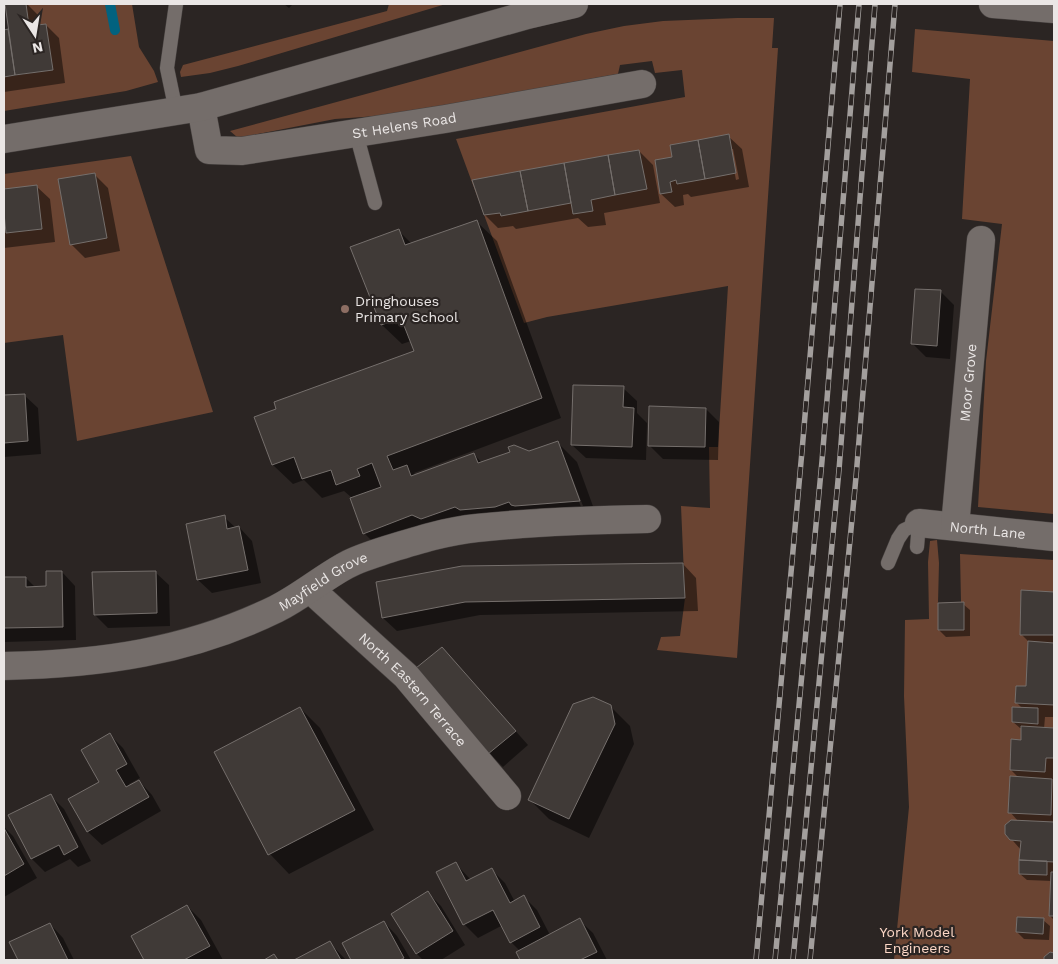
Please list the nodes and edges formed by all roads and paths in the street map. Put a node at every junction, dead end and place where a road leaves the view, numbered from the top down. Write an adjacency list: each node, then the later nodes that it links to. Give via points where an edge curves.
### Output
1 (176, 4): 6 (lane, via 167,68)
2 (574, 4): 6 (street)
3 (993, 4): 4 (street)
4 (1054, 9)
5 (642, 84): 7 (street, St Helens Road)
6 (189, 109): 7 (street, St Helens Road, via 209,150 242,151); 8 (street)
7 (356, 133): 9 (lane)
8 (4, 139)
9 (375, 202)
10 (981, 240): 12 (street, Moor Grove)
11 (647, 519): 16 (street, Mayfield Grove, via 476,528 437,535 344,566)
12 (955, 526): 13 (street, North Lane); 14 (street, North Lane)
13 (918, 535): 15 (lane, via 904,530)
14 (1054, 537)
15 (888, 563)
16 (310, 590): 17 (street, Mayfield Grove, via 246,623 179,646 127,657); 18 (street, North Eastern Terrace, via 406,676)
17 (4, 666)
18 (508, 796)

